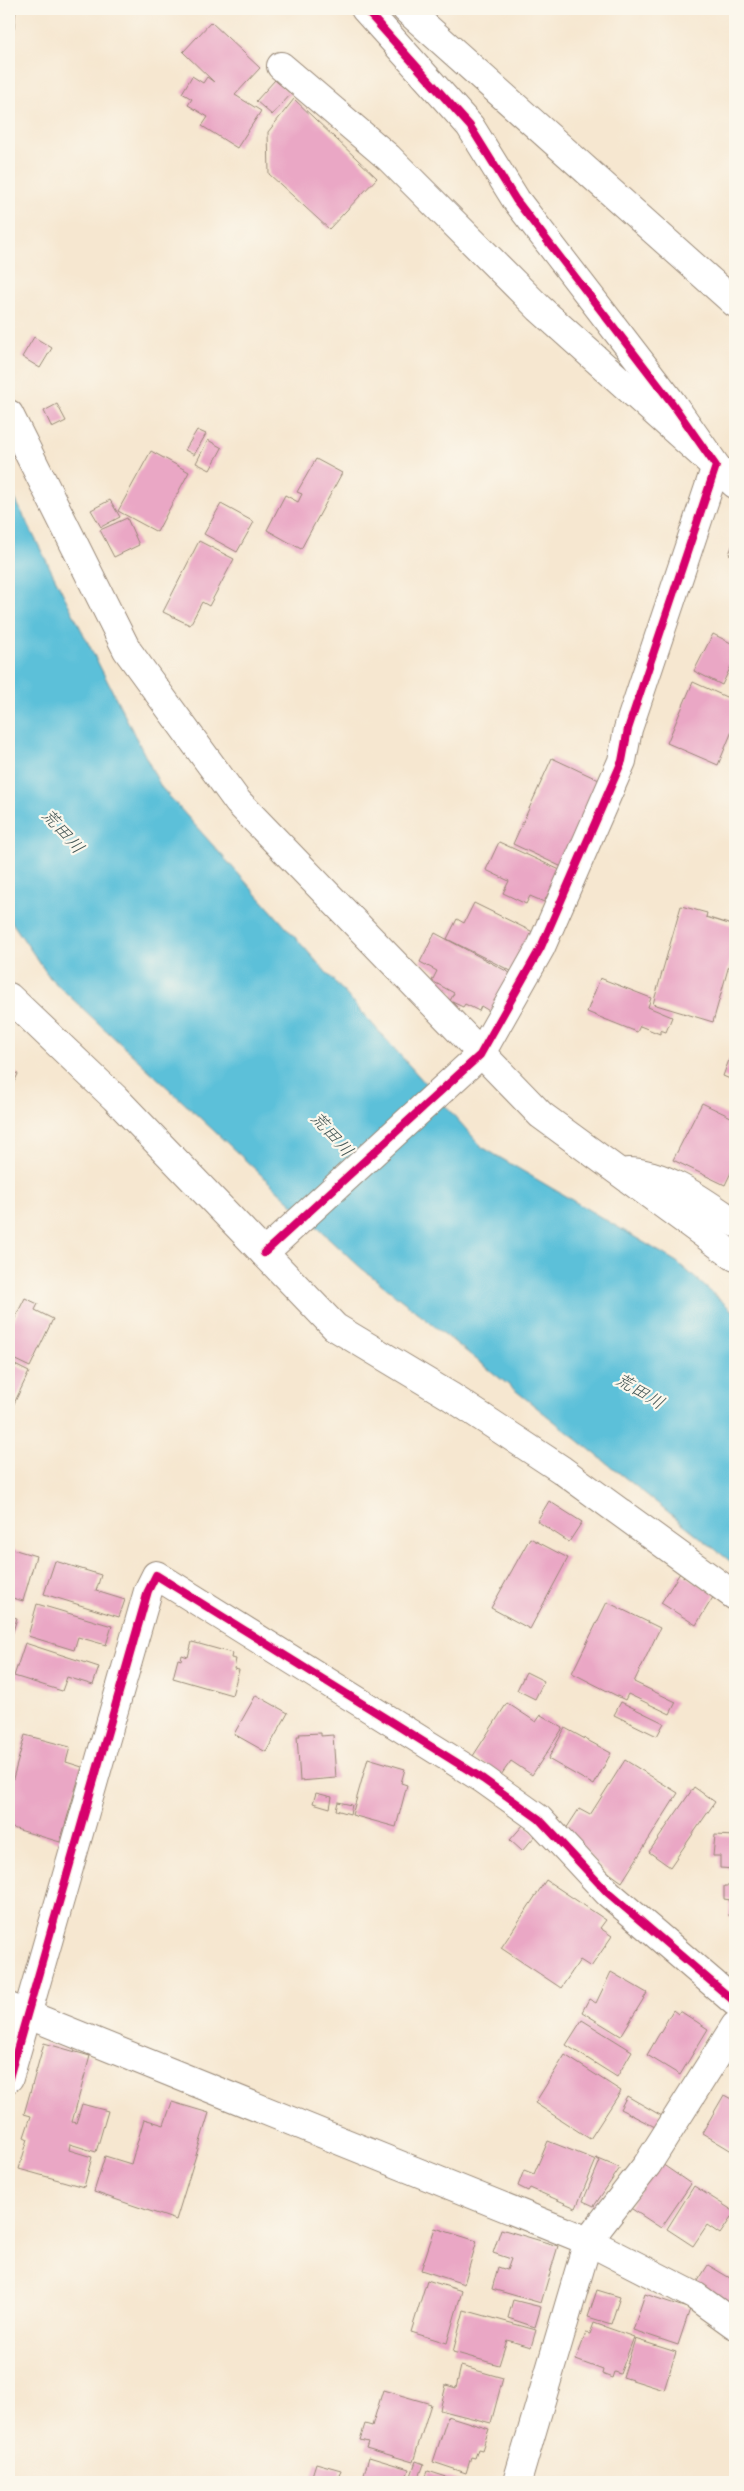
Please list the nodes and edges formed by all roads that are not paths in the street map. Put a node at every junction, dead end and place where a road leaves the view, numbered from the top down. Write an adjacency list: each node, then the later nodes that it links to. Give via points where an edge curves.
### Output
1 (365, 9): 6 (street, via 470,126 516,200 672,403)
2 (406, 9): 4 (street)
3 (281, 66): 6 (street, via 389,158 539,308)
4 (735, 303)
5 (9, 414): 9 (street, via 127,650 238,802)
6 (716, 466): 7 (street); 9 (street, via 628,729 622,761 541,947)
7 (735, 484)
8 (9, 997): 12 (street)
9 (472, 1062): 10 (street); 12 (street)
10 (617, 1172): 11 (street, via 641,1172 685,1191); 13 (street)
11 (735, 1223)
12 (271, 1245): 14 (street, via 335,1327 450,1396 562,1470)
13 (735, 1257)
14 (735, 1596)
15 (735, 2002): 16 (street, via 608,1893 539,1820 483,1779 156,1575 148,1591)
16 (19, 2011): 18 (street); 19 (street)
17 (735, 2026): 19 (street, via 647,2165)
18 (9, 2078)
19 (588, 2241): 20 (street, via 695,2296); 21 (street)
20 (735, 2325)
21 (517, 2482)

